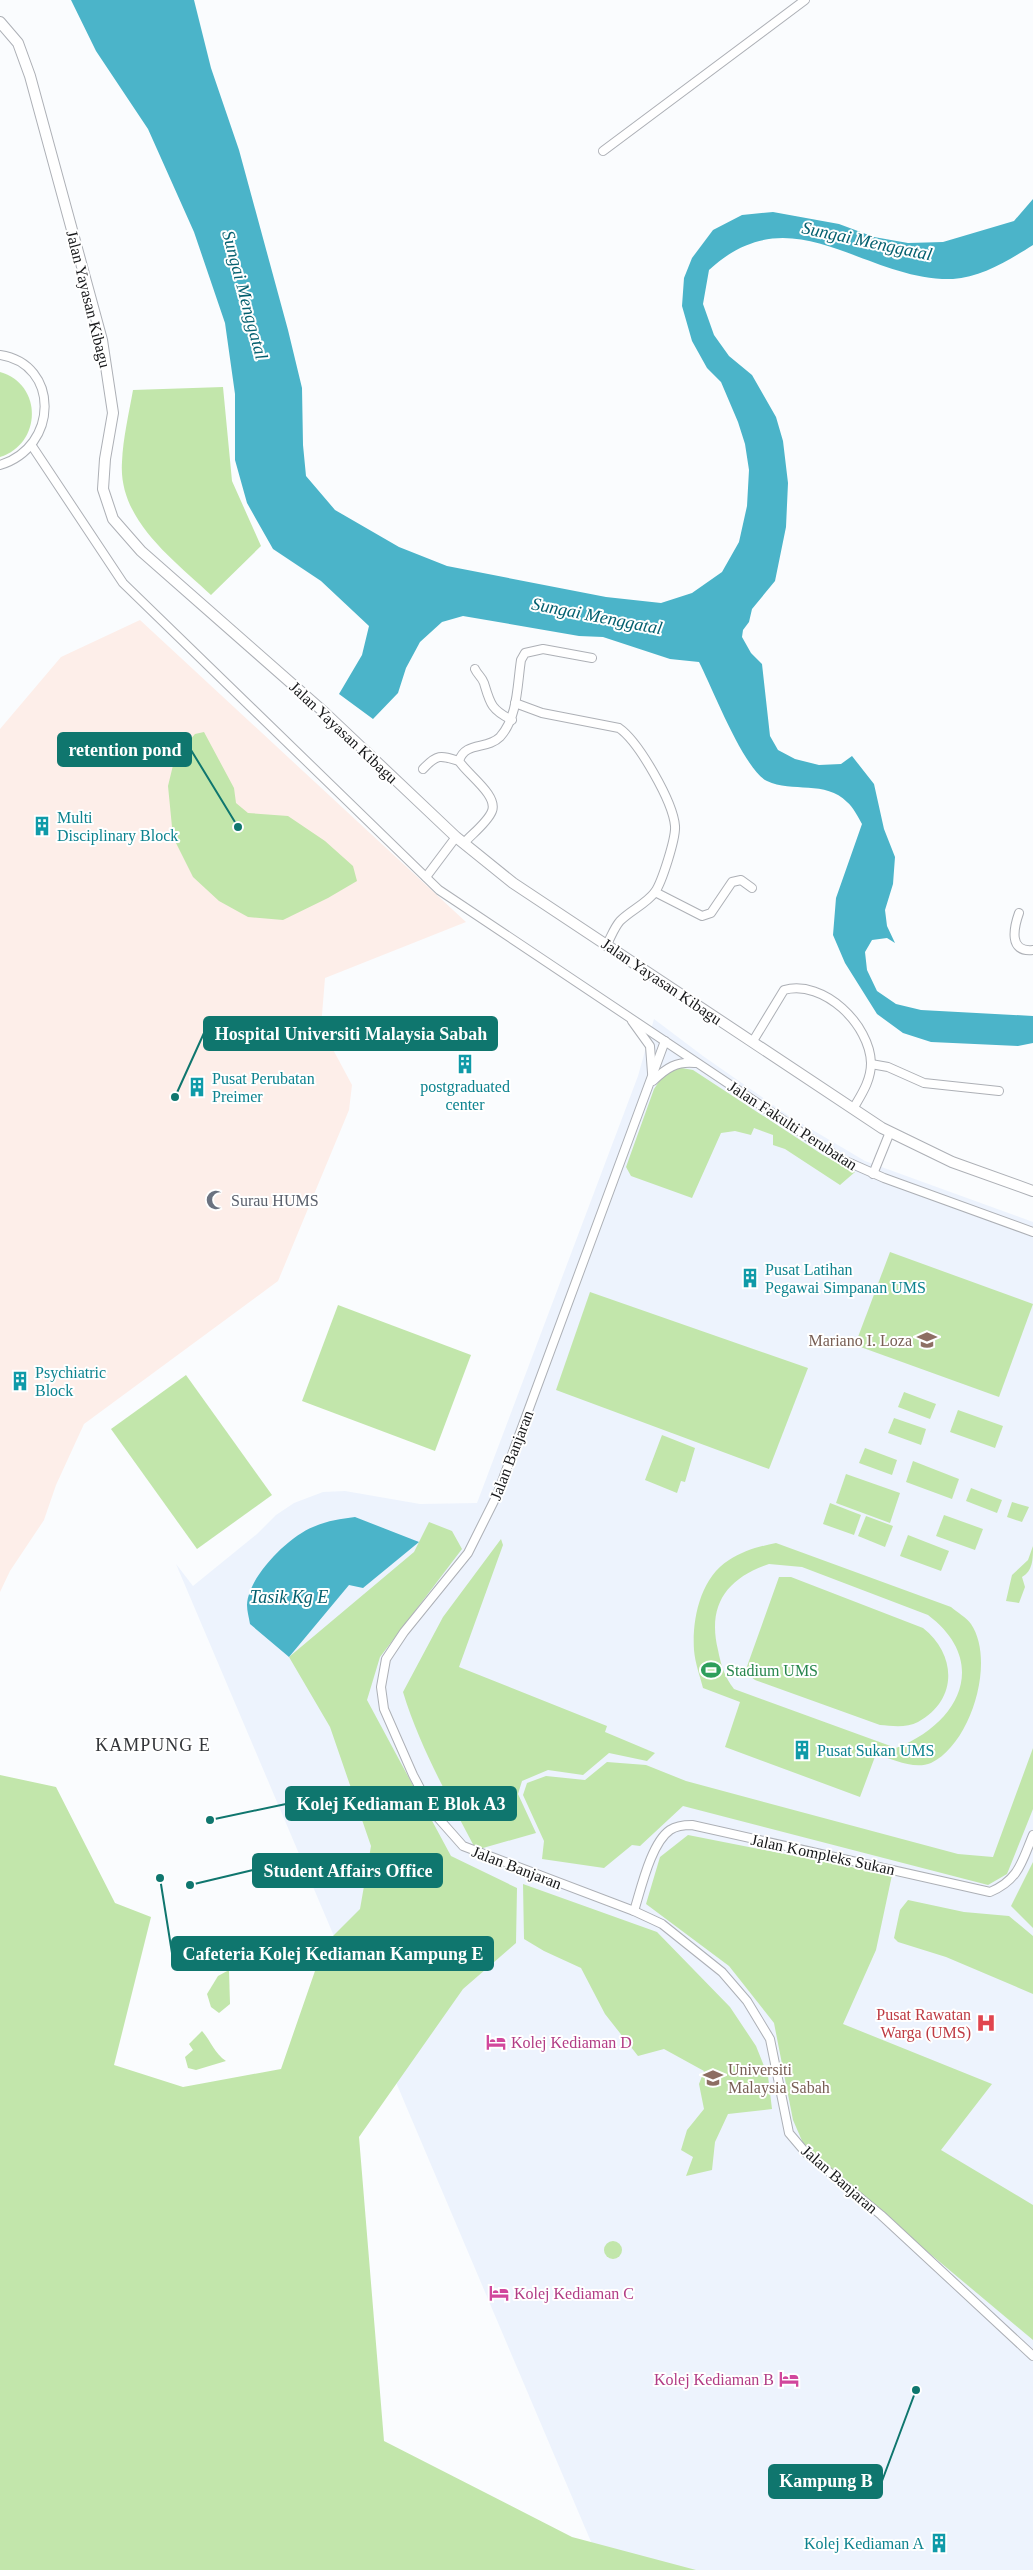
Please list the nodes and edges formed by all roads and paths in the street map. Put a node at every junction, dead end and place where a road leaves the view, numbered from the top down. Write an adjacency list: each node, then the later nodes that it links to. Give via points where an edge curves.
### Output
1 (805, 0): 3 (street)
2 (0, 22): 13 (street, Jalan Yayasan Kibagu, via 18,43 30,76 102,340 112,413 104,489 113,519 141,551 324,712)
3 (603, 151)
4 (0, 355): 5 (street, via 18,361 28,370 42,393 44,420)
5 (32, 446): 6 (street, via 13,461); 14 (street, Jalan Fakulti Perubatan, via 123,583)
6 (0, 465)
7 (592, 658): 9 (street, via 544,649 525,653 521,660)
8 (475, 669): 10 (street, via 498,714)
9 (515, 703): 10 (street); 16 (street, via 542,713 606,724 627,734 664,791 673,816 675,829)
10 (512, 720): 11 (street, via 498,739 468,748)
11 (459, 761): 12 (street, via 439,756); 13 (street, via 490,794 493,802 492,812)
12 (423, 769)
13 (460, 840): 14 (street); 18 (street, Jalan Yayasan Kibagu, via 513,883)
14 (426, 877): 20 (street, Jalan Fakulti Perubatan, via 477,917)
15 (752, 888): 16 (street, via 741,880 732,882 711,913 702,916)
16 (655, 892): 18 (street, via 621,921)
17 (1019, 913): 19 (street, via 1013,931 1014,940 1023,949)
18 (607, 944): 22 (street, Jalan Yayasan Kibagu)
19 (1033, 950)
20 (630, 1017): 21 (street, Jalan Fakulti Perubatan); 25 (street, via 650,1046 652,1066)
21 (666, 1041): 23 (street, Jalan Fakulti Perubatan); 25 (street, Jalan Banjaran)
22 (752, 1041): 24 (street, via 784,990 792,988 821,994 853,1019 868,1046); 27 (street, Jalan Yayasan Kibagu)
23 (697, 1063): 25 (street, via 682,1062 670,1067); 29 (street, Jalan Fakulti Perubatan, via 841,1159)
24 (871, 1064): 26 (street, via 888,1067 924,1083); 27 (street, via 870,1079)
25 (649, 1085): 33 (street, Jalan Banjaran, via 497,1495 468,1553 404,1632 386,1660 381,1687 384,1709 413,1775 432,1810 463,1846)
26 (998, 1091)
27 (853, 1110): 28 (street, Jalan Yayasan Kibagu)
28 (890, 1132): 29 (street); 30 (street, Jalan Yayasan Kibagu, via 952,1162)
29 (873, 1174): 31 (street, Jalan Fakulti Perubatan)
30 (1033, 1191)
31 (1033, 1232)
32 (1033, 1835): 33 (street, Jalan Kompleks Sukan, via 1017,1873 1002,1887 990,1892 692,1825 680,1826 669,1830 657,1844)
33 (634, 1911): 34 (street, Jalan Banjaran, via 662,1924 695,1949 722,1972 747,2001 770,2039 789,2133 806,2153 881,2215)
34 (1033, 2356)

